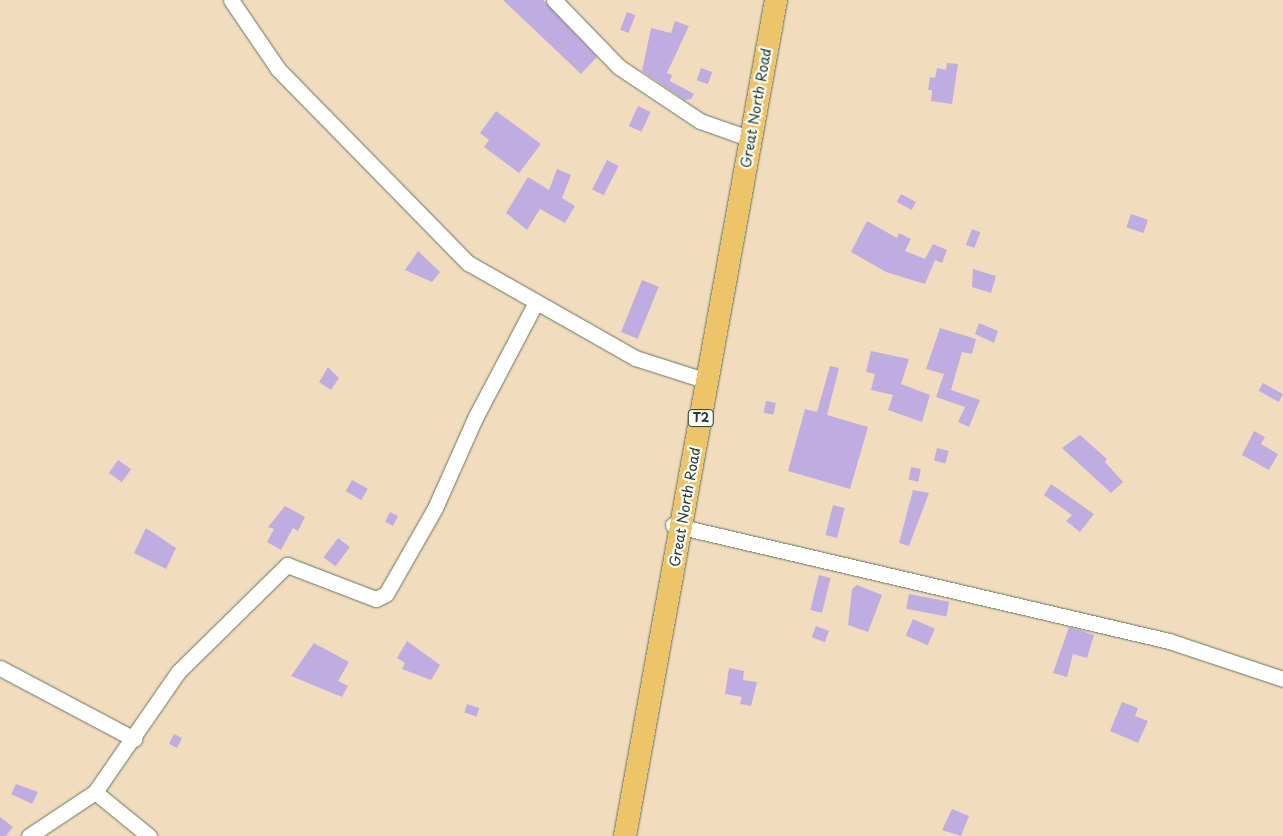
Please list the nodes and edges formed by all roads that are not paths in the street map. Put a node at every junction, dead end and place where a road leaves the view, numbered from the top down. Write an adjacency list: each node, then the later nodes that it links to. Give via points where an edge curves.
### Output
1 (231, 0): 6 (street, via 278,69 453,250)
2 (554, 0): 5 (street, via 619,67 700,121)
3 (763, 0): 5 (highway, Great North Road / T2)
4 (776, 0): 7 (highway, Great North Road / T2)
5 (740, 135): 7 (highway, Great North Road / T2)
6 (535, 304): 7 (street, via 642,361); 11 (street, via 476,416 435,508 386,594 376,600 287,565 178,672)
7 (703, 380): 8 (highway, Great North Road / T2)
8 (677, 526): 10 (street, via 1169,641); 15 (highway, Great North Road / T2); 16 (highway, Great North Road / T2)
9 (0, 668): 11 (street)
10 (1283, 679)
11 (134, 739): 12 (street)
12 (95, 792): 13 (street); 14 (street)
13 (29, 836)
14 (148, 836)
15 (614, 836)
16 (625, 836)

